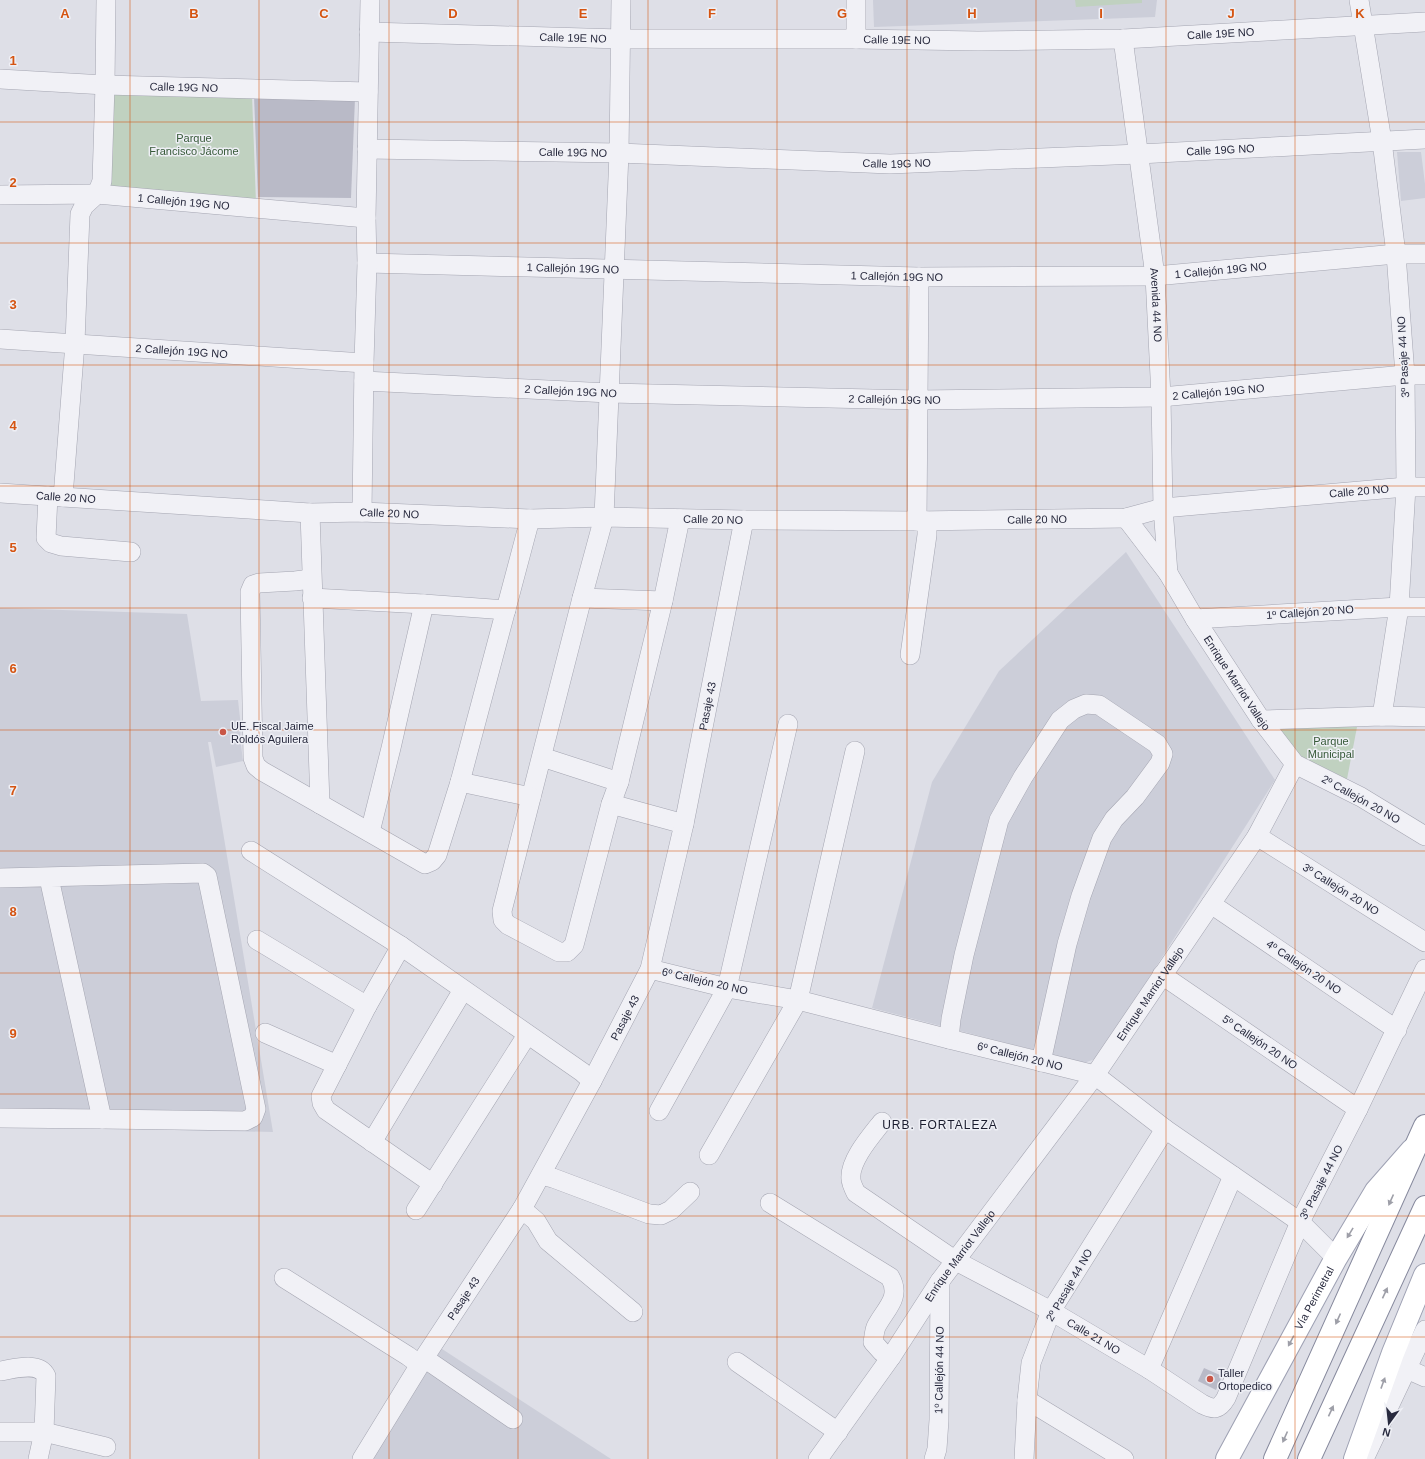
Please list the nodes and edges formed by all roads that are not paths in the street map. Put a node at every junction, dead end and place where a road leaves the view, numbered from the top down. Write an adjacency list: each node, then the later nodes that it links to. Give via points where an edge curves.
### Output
1 (106, 0): 13 (street)
2 (370, 0): 8 (street)
3 (621, 0): 9 (street)
4 (856, 0): 10 (street)
5 (1359, 0): 7 (street, 3º Pasaje 44 NO)
6 (1425, 22): 7 (street, Calle 19E NO)
7 (1364, 26): 11 (street, Calle 19E NO); 16 (street, 3º Pasaje 44 NO)
8 (369, 32): 9 (street, Calle 19E NO); 14 (street)
9 (621, 39): 10 (street, Calle 19E NO); 18 (street)
10 (856, 39): 11 (street, Calle 19E NO)
11 (1122, 39): 19 (street, Avenida 44 NO)
12 (0, 79): 13 (street, Calle 19G NO)
13 (105, 85): 14 (street, Calle 19G NO); 20 (street, via 102,182)
14 (368, 92): 17 (street)
15 (1425, 138): 16 (street, Calle 19G NO)
16 (1382, 141): 19 (street, Calle 19G NO); 23 (street, 3º Pasaje 44 NO)
17 (367, 149): 18 (street, Calle 19G NO); 22 (street)
18 (619, 153): 19 (street, Calle 19G NO, via 890,164); 26 (street)
19 (1139, 154): 27 (street, Avenida 44 NO)
20 (97, 194): 21 (street, 1 Callejón 19G NO); 22 (street, 1 Callejón 19G NO); 30 (street, via 84,206 80,214)
21 (0, 195)
22 (366, 218): 25 (street)
23 (1396, 254): 24 (street, 1 Callejón 19G NO); 27 (street, 1 Callejón 19G NO); 32 (street, 3º Pasaje 44 NO)
24 (1425, 254)
25 (367, 263): 26 (street, 1 Callejón 19G NO); 31 (street)
26 (615, 269): 28 (street, 1 Callejón 19G NO); 35 (street)
27 (1155, 276): 28 (street, 1 Callejón 19G NO); 36 (street, Avenida 44 NO)
28 (919, 277): 37 (street)
29 (0, 339): 30 (street, 2 Callejón 19G NO)
30 (76, 343): 31 (street, 2 Callejón 19G NO); 41 (street)
31 (364, 363): 34 (street)
32 (1405, 375): 33 (street, 2 Callejón 19G NO); 36 (street, 2 Callejón 19G NO); 38 (street, 3º Pasaje 44 NO)
33 (1425, 375)
34 (364, 382): 35 (street, 2 Callejón 19G NO); 43 (street)
35 (609, 393): 37 (street, 2 Callejón 19G NO); 45 (street)
36 (1161, 397): 37 (street, 2 Callejón 19G NO); 42 (street, Avenida 44 NO)
37 (918, 400): 50 (street)
38 (1406, 487): 39 (street, Calle 20 NO); 42 (street, Calle 20 NO); 58 (street, 3º Pasaje 44 NO)
39 (1425, 487)
40 (0, 493): 41 (street, Calle 20 NO)
41 (55, 496): 44 (street, Calle 20 NO); 51 (street, via 46,538 51,543)
42 (1163, 508): 46 (street, Calle 20 NO); 52 (street, Avenida 44 NO)
43 (362, 512): 44 (street, Calle 20 NO); 47 (street, Calle 20 NO)
44 (310, 513): 53 (street)
45 (604, 517): 47 (street, Calle 20 NO); 48 (street, Calle 20 NO); 55 (street)
46 (1126, 518): 50 (street, Calle 20 NO); 52 (street, Enrique Marriot Vallejo)
47 (530, 519): 60 (street)
48 (680, 519): 49 (street, Calle 20 NO); 56 (street)
49 (744, 520): 50 (street, Calle 20 NO); 75 (street, Pasaje 43)
50 (922, 521): 62 (street, via 927,535)
51 (130, 552)
52 (1168, 573): 61 (street, Enrique Marriot Vallejo)
53 (311, 579): 54 (street); 73 (street, via 259,583 254,585 250,592 253,758 256,766 262,771)
54 (312, 598): 57 (street); 73 (street)
55 (582, 598): 56 (street); 68 (street)
56 (663, 601): 71 (street)
57 (424, 604): 60 (street); 76 (street)
58 (1399, 607): 59 (street, 1º Callejón 20 NO); 61 (street, 1º Callejón 20 NO); 63 (street, 3º Pasaje 44 NO)
59 (1425, 607)
60 (506, 610): 70 (street)
61 (1195, 619): 65 (street, Enrique Marriot Vallejo)
62 (910, 655)
63 (1382, 716): 64 (street); 65 (street)
64 (1425, 717)
65 (1261, 720): 69 (street, Enrique Marriot Vallejo)
66 (788, 724): 89 (street)
67 (855, 751): 91 (street)
68 (542, 757): 71 (street); 72 (street)
69 (1295, 764): 77 (street, Enrique Marriot Vallejo); 78 (street, 2º Callejón 20 NO, via 1361,797)
70 (460, 782): 72 (street); 76 (street, via 437,855 432,861 425,864)
71 (619, 782): 74 (street)
72 (532, 797): 74 (street, via 502,911 503,920 558,952 567,952 574,945)
73 (320, 804): 76 (street)
74 (611, 804): 75 (street)
75 (684, 824): 86 (street, Pasaje 43)
76 (370, 832)
77 (1257, 836): 82 (street, Enrique Marriot Vallejo); 84 (street, 3º Callejón 20 NO)
78 (1425, 836)
79 (251, 851): 85 (street)
80 (0, 878): 81 (street)
81 (49, 878): 104 (street); 104 (street, via 203,873 207,876 211,890 256,1109 254,1117 245,1122)
82 (1211, 904): 88 (street, Enrique Marriot Vallejo); 93 (street, 4º Callejón 20 NO)
83 (257, 940): 92 (street)
84 (1425, 942)
85 (401, 946): 90 (street); 92 (street)
86 (650, 969): 89 (street, 6º Callejón 20 NO); 100 (street, Pasaje 43)
87 (1425, 969): 93 (street, 3º Pasaje 44 NO)
88 (1162, 975): 99 (street, Enrique Marriot Vallejo); 101 (street, 5º Callejón 20 NO)
89 (727, 988): 91 (street, 6º Callejón 20 NO); 102 (street)
90 (464, 990): 95 (street); 108 (street)
91 (798, 1000): 96 (street, 6º Callejón 20 NO); 110 (street)
92 (367, 1006): 98 (street)
93 (1397, 1030): 101 (street, 3º Pasaje 44 NO)
94 (265, 1033): 98 (street)
95 (527, 1035): 100 (street); 113 (street)
96 (949, 1039): 97 (street, 6º Callejón 20 NO); 97 (street, via 964,955 999,820 1022,777 1060,720 1074,709 1086,704 1099,705 1157,744 1163,754 1160,763 1135,797 1114,819 1102,838 1080,896 1067,944)
97 (1042, 1062): 99 (street, 6º Callejón 20 NO)
98 (337, 1065): 108 (street, via 322,1096 322,1103 326,1110)
99 (1095, 1075): 107 (street, 6º Callejón 20 NO); 121 (street, Enrique Marriot Vallejo)
100 (592, 1081): 111 (street, Pasaje 43)
101 (1358, 1109): 119 (street, 3º Pasaje 44 NO)
102 (659, 1111)
103 (0, 1118): 104 (street)
104 (102, 1119)
105 (882, 1122): 121 (street, Calle 21 NO, via 851,1168 851,1180 856,1193)
106 (1425, 1126): 109 (main road, Vía Perimetral)
107 (1165, 1129): 112 (street, 6º Callejón 20 NO); 125 (street, 2º Pasaje 44 NO)
108 (372, 1142): 113 (street)
109 (1416, 1146): 120 (main road, Vía Perimetral, one-way to 120, via 1376,1191); 149 (main road, Vía Perimetral, one-way to 149)
110 (710, 1155)
111 (541, 1176): 114 (street, via 553,1178 649,1214 661,1215 671,1210); 117 (street, Pasaje 43)
112 (1233, 1176): 119 (street, 6º Callejón 20 NO); 132 (street)
113 (433, 1184): 118 (street)
114 (690, 1192)
115 (770, 1203): 128 (street, via 890,1277 894,1284 894,1296 875,1328 873,1342)
116 (1425, 1207): 150 (main road, one-way to 116)
117 (522, 1209): 126 (street, via 536,1221 548,1241); 129 (street, Pasaje 43)
118 (416, 1210)
119 (1300, 1222): 120 (street, 6º Callejón 20 NO); 135 (street, 3º Pasaje 44 NO)
120 (1336, 1258): 148 (main road, Vía Perimetral, one-way to 148)
121 (956, 1261): 124 (street, Enrique Marriot Vallejo); 125 (street, Calle 21 NO)
122 (1425, 1275): 151 (main road, one-way to 122, via 1393,1353)
123 (284, 1278): 129 (street, via 408,1356)
124 (940, 1281): 128 (street, Enrique Marriot Vallejo); 146 (street, 1º Callejón 44 NO, via 939,1420)
125 (1051, 1310): 132 (street, Calle 21 NO); 136 (street, 2º Pasaje 44 NO, via 1031,1363)
126 (633, 1312)
127 (1425, 1330): 131 (street)
128 (891, 1357): 140 (street, Enrique Marriot Vallejo)
129 (422, 1361): 137 (street); 144 (street, Pasaje 43)
130 (737, 1362): 140 (street)
131 (1414, 1365): 134 (street); 152 (street)
132 (1149, 1368): 135 (street, Calle 21 NO, via 1210,1409 1218,1408)
133 (0, 1371): 139 (street, via 35,1367 44,1371)
134 (1425, 1377)
135 (1226, 1398)
136 (1027, 1400): 142 (street); 147 (street, 2º Pasaje 44 NO)
137 (512, 1419)
138 (0, 1432): 139 (street)
139 (44, 1432): 141 (street); 143 (street)
140 (838, 1432): 145 (street, Enrique Marriot Vallejo)
141 (106, 1447)
142 (1118, 1457)
143 (38, 1459)
144 (362, 1459)
145 (818, 1459)
146 (934, 1459)
147 (1024, 1459)
148 (1227, 1459)
149 (1275, 1459)
150 (1309, 1459)
151 (1355, 1459)
152 (1364, 1459)

